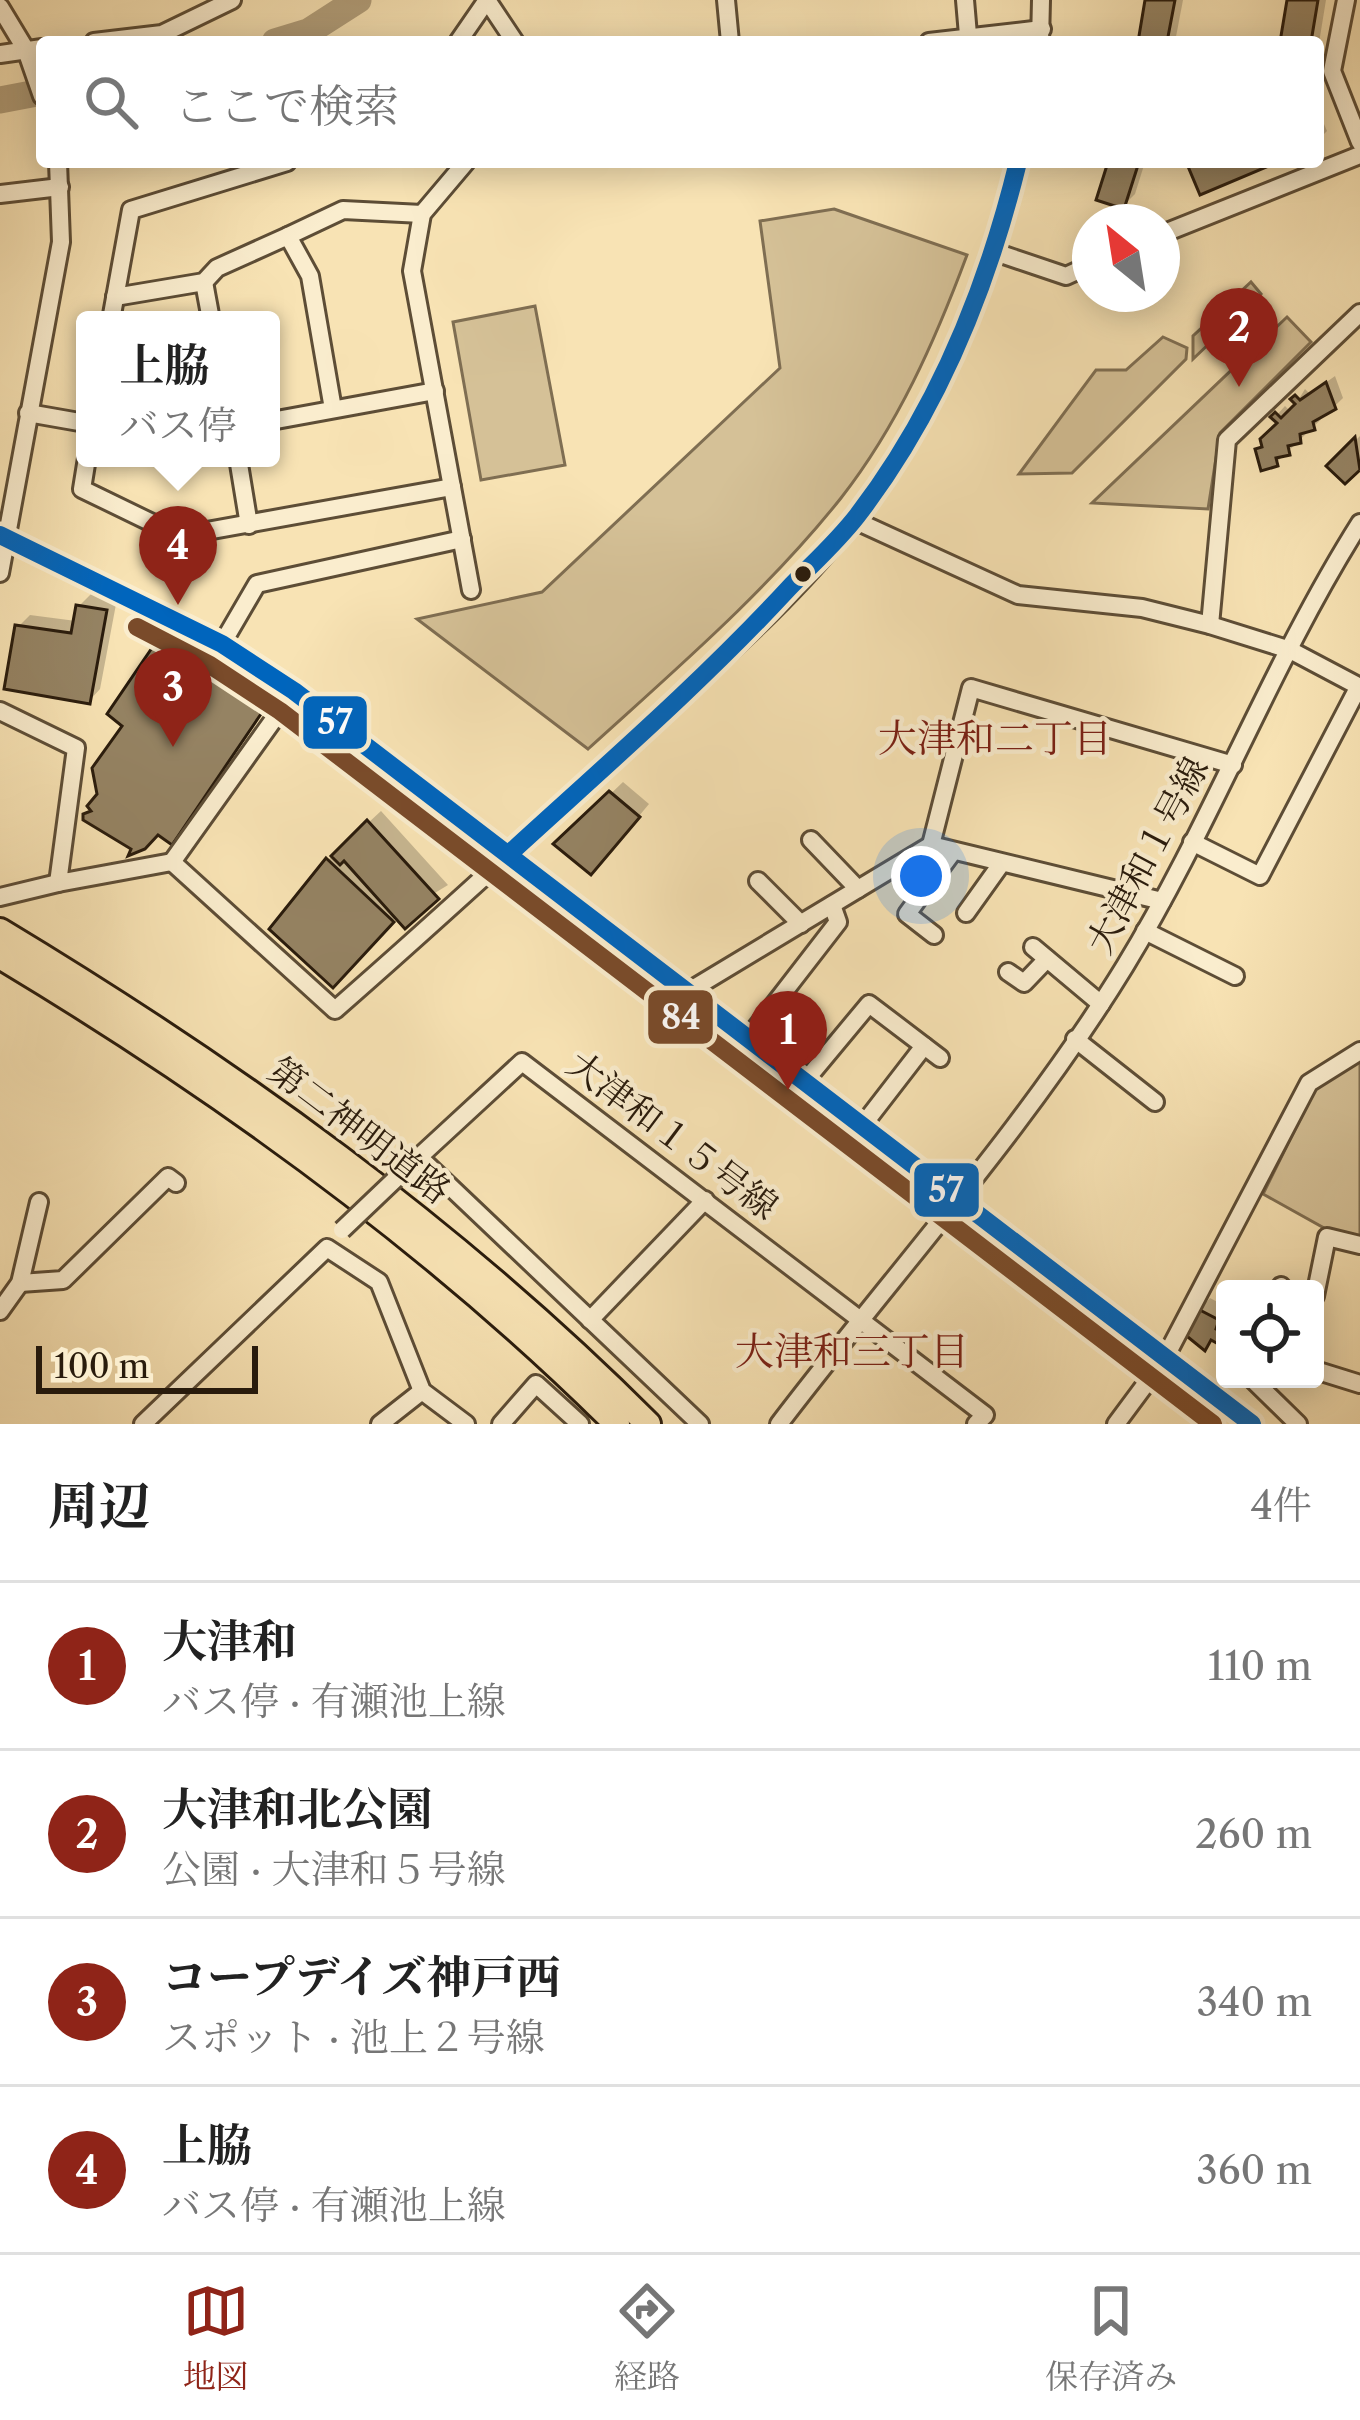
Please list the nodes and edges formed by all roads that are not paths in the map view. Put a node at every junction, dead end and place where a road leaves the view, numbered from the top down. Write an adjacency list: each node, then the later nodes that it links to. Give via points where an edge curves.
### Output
1 (232, 0): 10 (street)
2 (487, 0): 11 (street); 12 (street)
3 (726, 0): 13 (street)
4 (965, 0): 8 (street)
5 (1041, 0): 9 (street)
6 (1346, 0): 17 (street, via 1332,71)
7 (0, 7): 15 (street)
8 (968, 35): 9 (street); 14 (street)
9 (1041, 35)
10 (145, 36)
11 (462, 36)
12 (511, 36)
13 (729, 36)
14 (962, 36)
15 (33, 53): 16 (street)
16 (0, 54)
17 (1360, 142)
18 (1360, 154): 27 (street)
19 (58, 168): 23 (street)
20 (267, 168): 32 (street, via 131,210)
21 (461, 168): 25 (street)
22 (1016, 168): 29 (street)
23 (60, 187): 24 (street); 38 (street, via 61,242)
24 (2, 194): 26 (street)
25 (422, 214): 28 (street, via 343,210); 36 (street, via 412,271)
26 (0, 217)
27 (1180, 227)
28 (288, 236): 31 (street, via 217,268); 37 (street, via 310,276)
29 (995, 253): 30 (street); 44 (street, via 931,394)
30 (1072, 272)
31 (204, 282): 32 (street); 34 (street)
32 (115, 297): 33 (street)
33 (113, 311)
34 (210, 311)
35 (1360, 313): 51 (street, via 1227,440)
36 (435, 391): 37 (street); 43 (street)
37 (333, 409): 39 (street)
38 (28, 412): 40 (street); 47 (street)
39 (280, 419)
40 (76, 421)
41 (86, 467): 46 (street, via 82,489 179,536)
42 (240, 467): 46 (street)
43 (452, 487): 46 (street); 48 (street)
44 (854, 520): 51 (street, via 1018,595 1142,608); 61 (street, via 766,618)
45 (1360, 523): 53 (street, 大津和１号線)
46 (250, 525)
47 (3, 537): 49 (street); 52 (street)
48 (462, 539): 50 (street); 52 (street, via 257,584)
49 (0, 573)
50 (471, 590)
51 (1210, 625): 53 (street)
52 (222, 644): 55 (street)
53 (1290, 650): 54 (street); 57 (street, 大津和１号線)
54 (1359, 689): 59 (street, via 1259,876)
55 (294, 691): 61 (street); 63 (street)
56 (0, 711): 66 (street, via 76,748)
57 (1233, 765): 59 (street, 大津和１号線); 60 (street, via 970,688)
58 (812, 840): 67 (street)
59 (1192, 842): 69 (street, 大津和１号線)
60 (931, 845): 62 (street); 67 (street)
61 (510, 853): 63 (street, via 335,1010); 79 (street)
62 (952, 853): 64 (street); 75 (street, via 907,914)
63 (172, 862): 66 (street)
64 (1001, 864): 69 (street); 71 (street)
65 (758, 881): 72 (street)
66 (58, 883): 68 (street)
67 (858, 889): 70 (street)
68 (0, 898)
69 (1162, 901): 74 (street, 大津和１号線)
70 (832, 905): 72 (street); 81 (street, via 838,922)
71 (966, 913)
72 (801, 924): 79 (street)
73 (0, 931): 112 (highway, 第二神明道路, via 326,1143 476,1265)
74 (1145, 931): 78 (street); 80 (street, 大津和１号線)
75 (934, 935)
76 (0, 956): 111 (highway, 第二神明道路, via 115,1024 307,1157 460,1280)
77 (1008, 972): 80 (street, via 1024,983 1040,953)
78 (1235, 976)
79 (689, 992): 81 (street)
80 (1101, 1004): 82 (street, 大津和１号線)
81 (748, 1037): 84 (street)
82 (1075, 1039): 85 (street); 89 (street, 大津和１号線)
83 (1360, 1051): 99 (street, via 1309,1083)
84 (806, 1081): 86 (street); 86 (street, via 869,1004 932,1052)
85 (1155, 1102)
86 (863, 1125): 89 (street)
87 (412, 1163): 90 (street, 大津和１５号線, via 522,1062); 93 (street, bridge); 98 (street)
88 (176, 1184): 95 (street, via 168,1177 63,1280)
89 (956, 1196): 97 (street); 99 (street)
90 (705, 1200): 97 (street, 大津和１５号線); 98 (street)
91 (39, 1202): 95 (street)
92 (1360, 1245): 94 (street, via 1327,1237)
93 (327, 1248): 104 (street, via 379,1282); 106 (street)
94 (1318, 1280)
95 (20, 1283): 96 (street)
96 (0, 1311)
97 (860, 1318): 114 (street); 115 (street, 大津和１５号線, via 985,1415)
98 (590, 1320): 113 (street)
99 (1165, 1358): 116 (street); 117 (street)
100 (1324, 1373): 101 (street)
101 (1360, 1384)
102 (1262, 1388): 105 (street)
103 (1282, 1388): 105 (street)
104 (422, 1391): 107 (street); 108 (street)
105 (1277, 1401): 118 (street)
106 (142, 1424)
107 (380, 1424)
108 (466, 1424)
109 (501, 1424): 110 (street, via 536,1384)
110 (580, 1424)
111 (617, 1424)
112 (649, 1424)
113 (700, 1424)
114 (779, 1424)
115 (976, 1424)
116 (1116, 1424)
117 (1252, 1424)
118 (1298, 1424)

